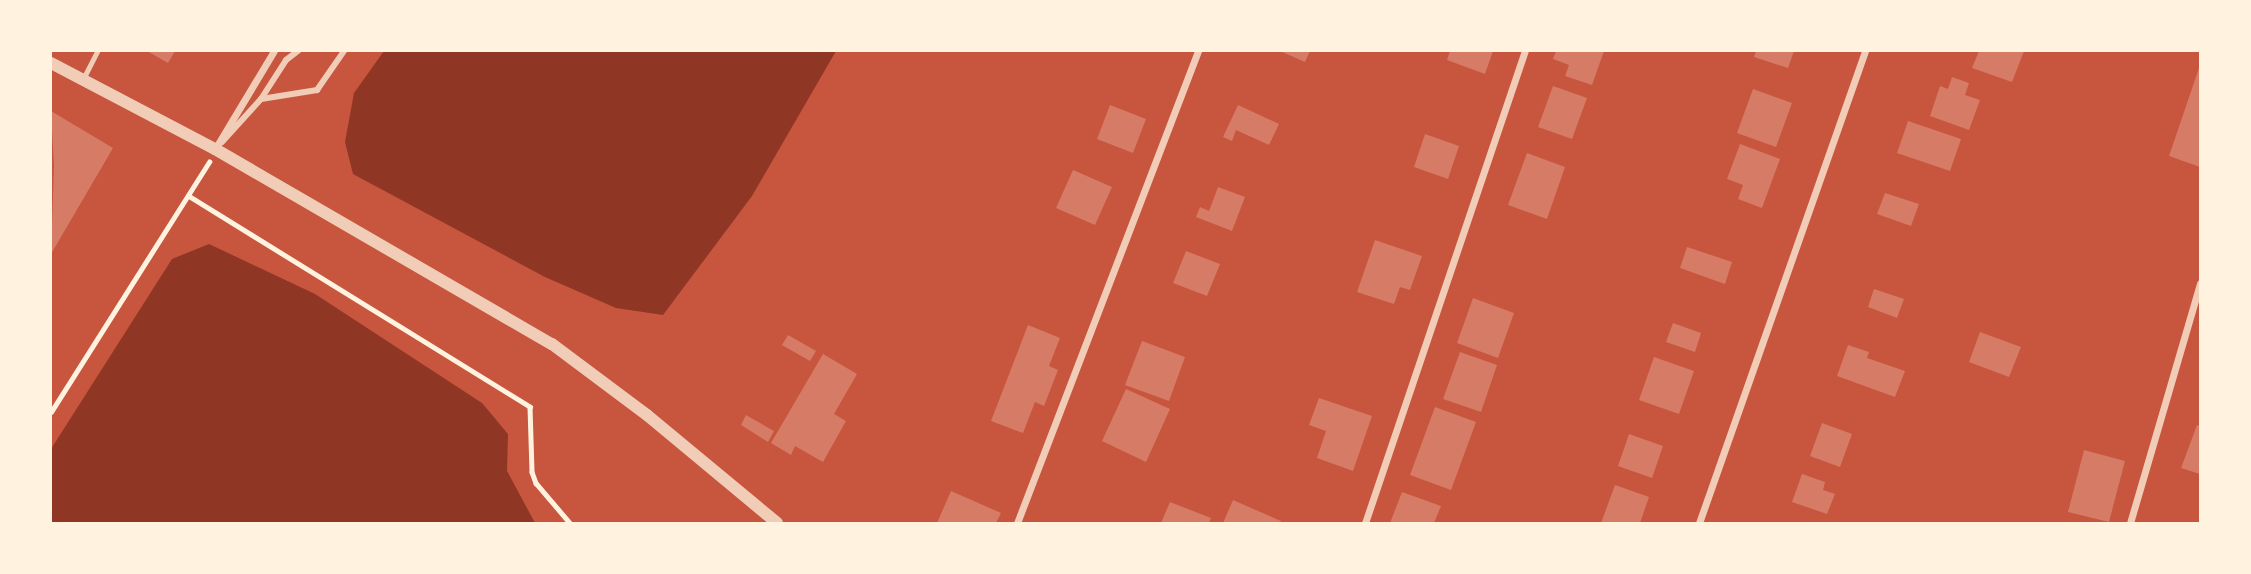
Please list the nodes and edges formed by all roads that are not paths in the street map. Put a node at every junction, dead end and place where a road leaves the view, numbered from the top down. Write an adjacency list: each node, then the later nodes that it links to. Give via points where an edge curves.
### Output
1 (97, 51): 9 (lane)
2 (274, 51): 11 (street)
3 (298, 51): 10 (street, via 286,60)
4 (344, 51): 10 (street, via 317,90)
5 (1198, 51): 14 (street)
6 (1525, 51): 15 (street)
7 (1865, 51): 16 (street)
8 (51, 63): 9 (street)
9 (82, 82): 11 (street)
10 (261, 99): 11 (street)
11 (215, 149): 13 (street, via 552,344 647,415)
12 (2200, 282): 17 (street)
13 (777, 523)
14 (1017, 523)
15 (1365, 523)
16 (1699, 523)
17 (2130, 523)

